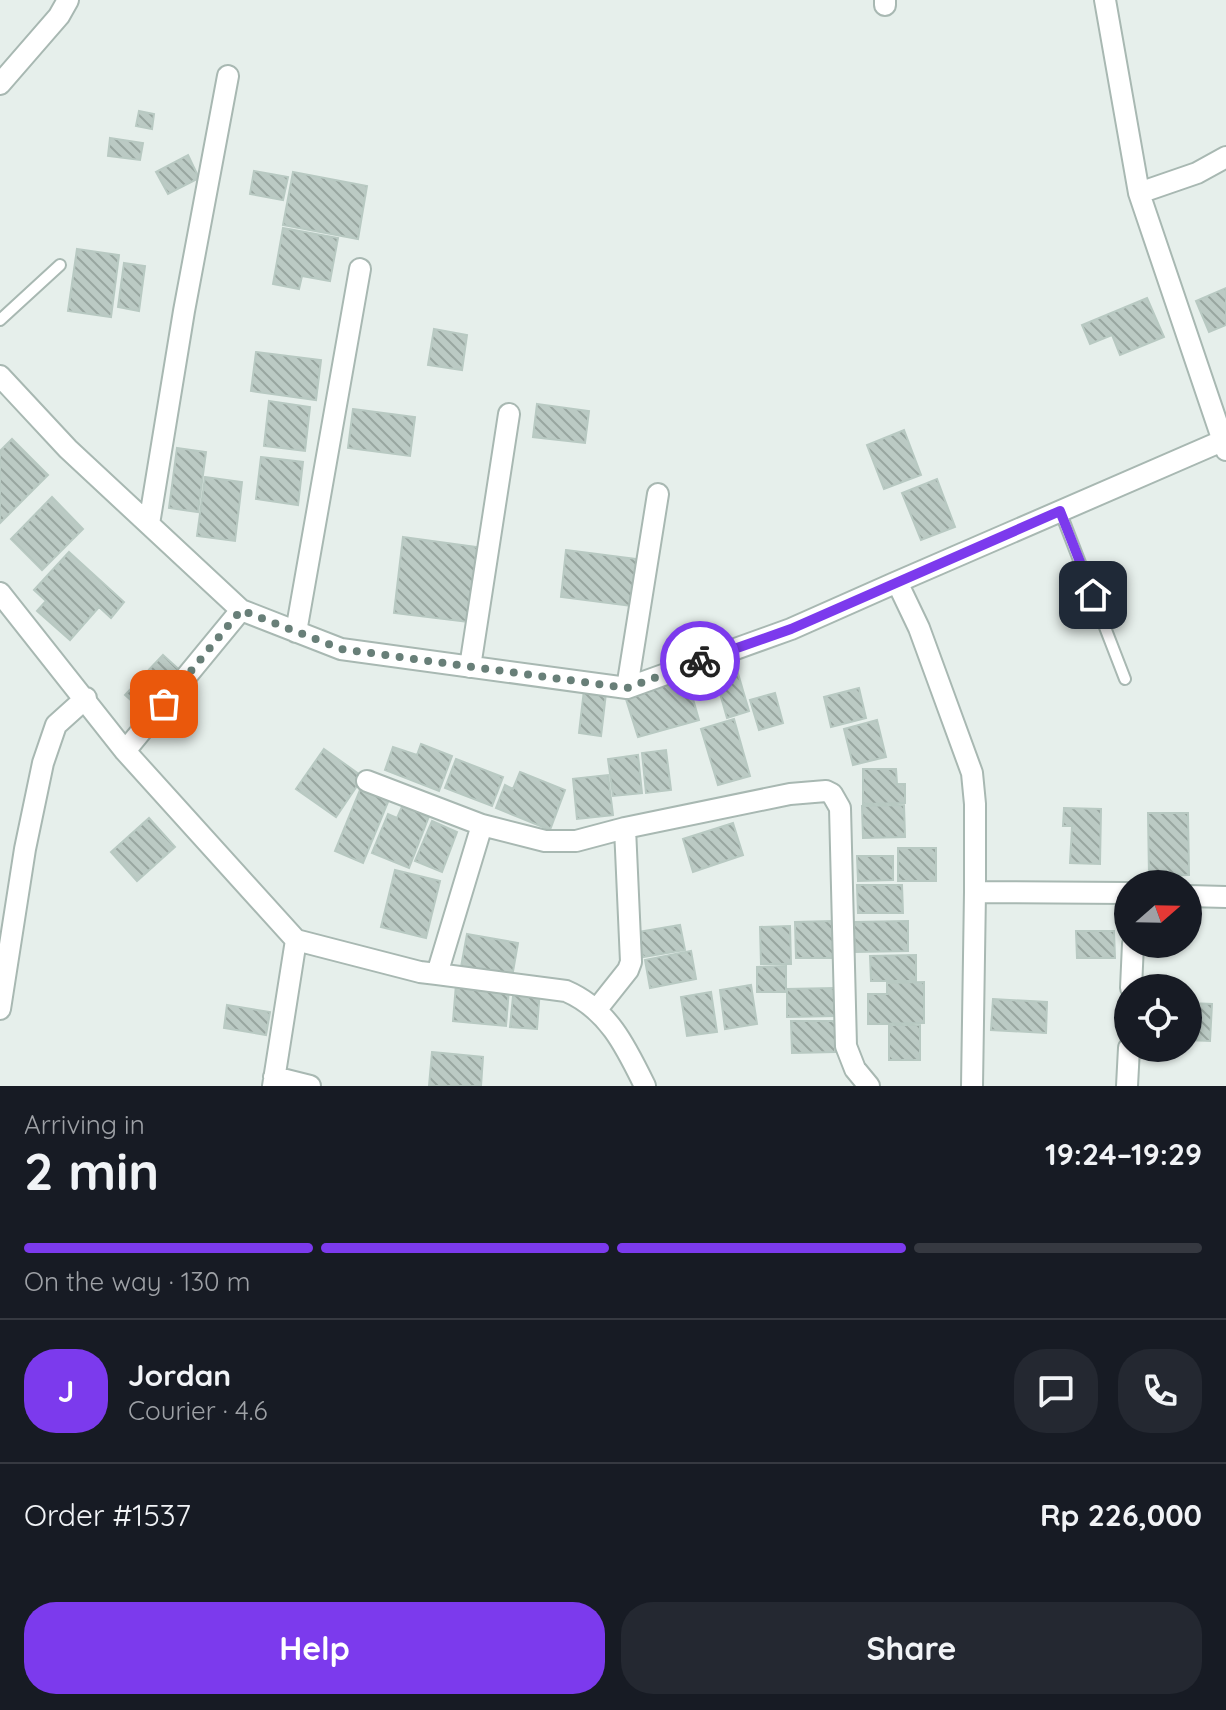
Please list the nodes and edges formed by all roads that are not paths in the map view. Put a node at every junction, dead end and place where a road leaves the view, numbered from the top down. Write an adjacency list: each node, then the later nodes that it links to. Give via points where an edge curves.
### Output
1 (68, 0): 4 (street)
2 (1105, 0): 6 (street)
3 (228, 76): 15 (street)
4 (0, 84)
5 (1226, 157): 6 (street)
6 (1139, 193): 12 (street)
7 (60, 265): 9 (lane)
8 (360, 269): 19 (street)
9 (0, 320)
10 (0, 376): 15 (street)
11 (509, 414): 20 (street)
12 (1224, 445): 14 (street)
13 (658, 494): 22 (street)
14 (1060, 511): 16 (street); 21 (lane)
15 (149, 524): 18 (street)
16 (897, 582): 22 (street, via 791,629); 28 (street, via 972,773)
17 (0, 593): 23 (street)
18 (241, 610): 19 (street); 24 (street)
19 (296, 632): 20 (street, via 341,649)
20 (470, 667): 22 (street)
21 (1125, 679)
22 (627, 688)
23 (86, 698): 24 (street); 34 (street, via 56,725 43,763)
24 (125, 751): 32 (street)
25 (367, 781): 26 (street)
26 (482, 825): 27 (street, via 545,841 576,841); 33 (street)
27 (625, 828): 35 (street, via 631,962); 40 (street, via 790,794 832,794 840,808 846,1046)
28 (975, 892): 29 (street); 41 (street)
29 (1114, 893)
30 (1202, 896): 31 (street)
31 (1226, 897)
32 (296, 940): 33 (street); 37 (street)
33 (437, 974): 35 (street, via 566,991)
34 (0, 1009)
35 (597, 1009): 39 (street, via 628,1050)
36 (1128, 1062): 42 (street)
37 (273, 1082): 38 (street)
38 (310, 1086)
39 (645, 1086)
40 (869, 1086)
41 (972, 1086)
42 (1127, 1086)

